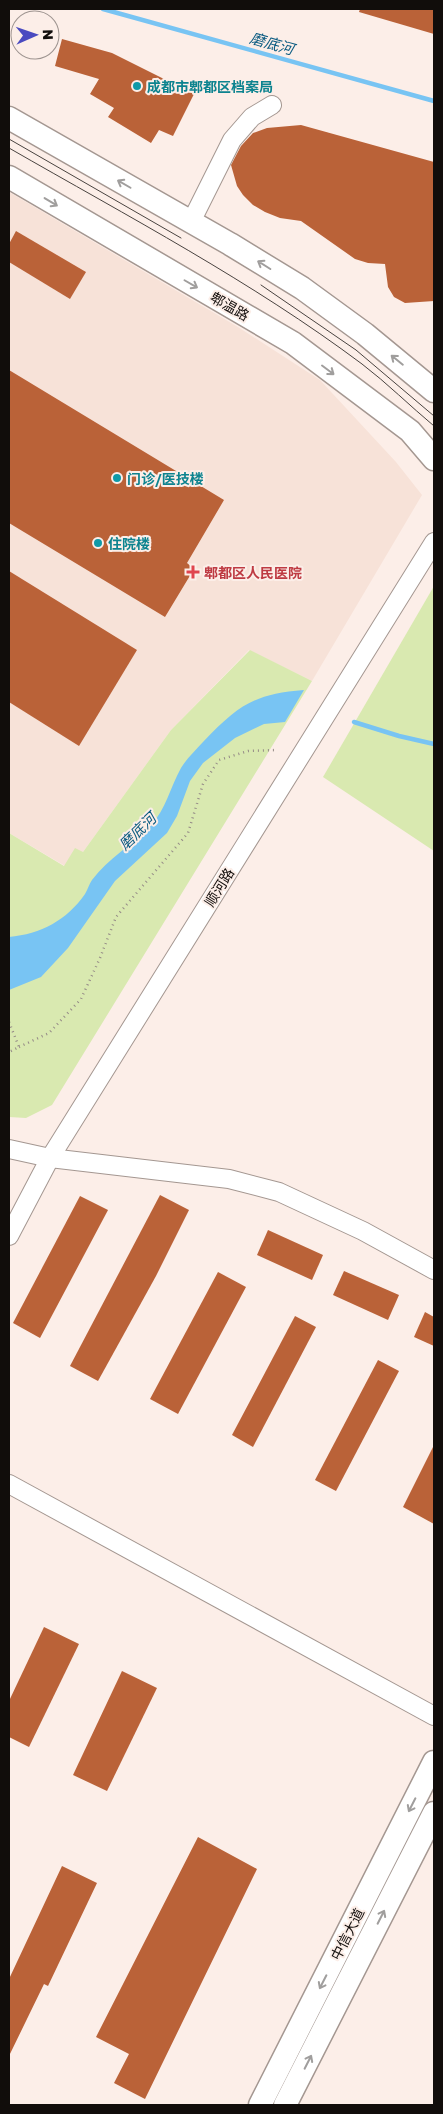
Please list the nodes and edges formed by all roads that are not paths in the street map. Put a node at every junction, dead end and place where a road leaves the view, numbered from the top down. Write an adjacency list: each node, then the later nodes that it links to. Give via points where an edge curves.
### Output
1 (272, 106): 4 (street, via 252,117 232,140)
2 (9, 118): 4 (main road, one-way to 2)
3 (9, 177): 6 (main road, 郫温路, one-way to 6, via 293,343 410,431)
4 (191, 222): 5 (main road, one-way to 4, via 302,288)
5 (434, 391)
6 (434, 459)
7 (434, 542): 9 (street, 顺河路)
8 (9, 1149): 9 (street)
9 (50, 1158): 10 (street, 顺河路); 11 (street, via 229,1179 278,1192 362,1231)
10 (9, 1236)
11 (434, 1270)
12 (9, 1484): 13 (street)
13 (434, 1716)
14 (434, 1762): 16 (main road, 中信大道, one-way to 16)
15 (434, 1813): 17 (main road, 中信大道, one-way to 15)
16 (260, 2105)
17 (286, 2105)

